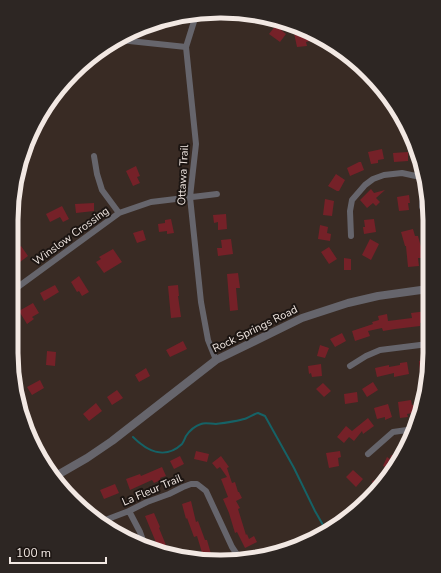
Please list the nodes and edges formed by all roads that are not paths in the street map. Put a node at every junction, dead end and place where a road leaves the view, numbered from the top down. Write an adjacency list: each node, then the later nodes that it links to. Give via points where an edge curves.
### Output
1 (194, 20): 3 (street, Ottawa Trail)
2 (127, 41): 3 (street)
3 (186, 47): 7 (street, Ottawa Trail, via 196,144)
4 (94, 156): 8 (street, via 102,190)
5 (418, 177): 9 (street, via 402,173 384,175 372,179 365,185 352,200)
6 (217, 194): 7 (street, Winslow Crossing)
7 (190, 197): 8 (street, Winslow Crossing, via 151,202); 13 (street, Ottawa Trail, via 201,302 208,340)
8 (119, 213): 10 (street, Winslow Crossing)
9 (351, 236)
10 (18, 287)
11 (423, 290): 13 (street, Rock Springs Road, via 348,303 302,318)
12 (423, 345): 14 (street, via 380,350)
13 (216, 360): 17 (street, Rock Springs Road, via 112,441)
14 (350, 366)
15 (408, 430): 16 (street, via 393,432)
16 (368, 454)
17 (59, 474)
18 (129, 511): 19 (street, La Fleur Trail); 20 (street); 21 (street, La Fleur Trail, via 183,487 197,484 206,491)
19 (106, 520)
20 (143, 540)
21 (237, 555)

